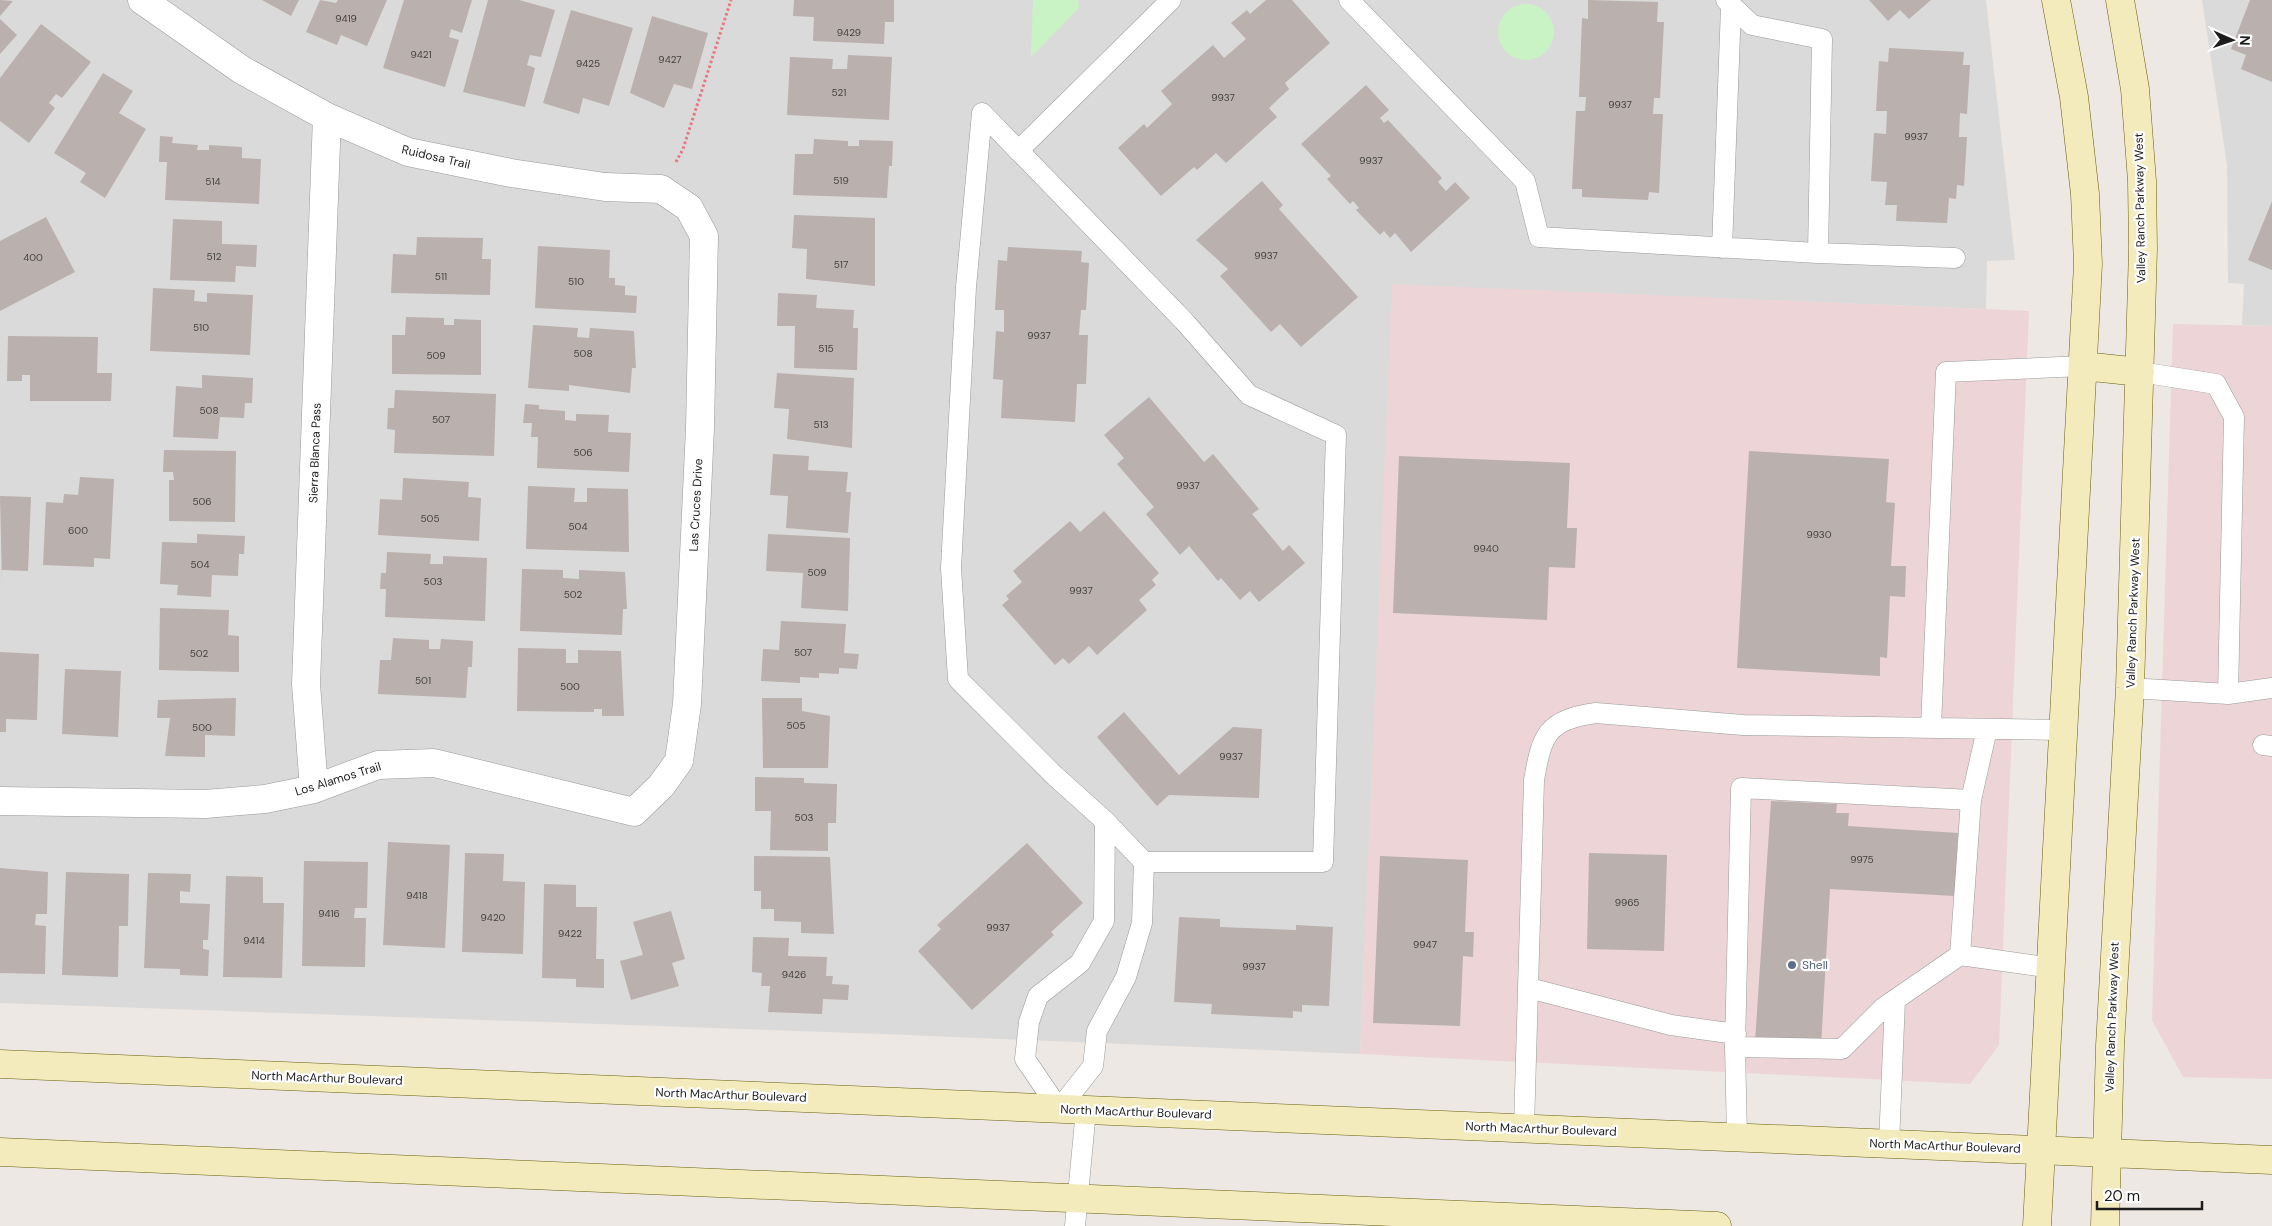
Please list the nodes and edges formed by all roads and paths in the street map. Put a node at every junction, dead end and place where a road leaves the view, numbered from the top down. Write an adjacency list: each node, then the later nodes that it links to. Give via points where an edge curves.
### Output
1 (142, 0): 8 (street, Ruidosa Trail, via 242,70)
2 (731, 0): 10 (path, via 683,149)
3 (1171, 0): 9 (lane)
4 (1349, 0): 11 (lane, via 1525,181 1539,237)
5 (2056, 0): 14 (main road, via 2074,97 2085,194 2088,264)
6 (2120, 0): 15 (main road, Valley Ranch Parkway West, via 2135,90 2142,181)
7 (1728, 3): 11 (lane); 12 (lane, via 1752,25 1822,39)
8 (327, 117): 10 (street, Ruidosa Trail, via 408,152 577,183); 23 (street, Sierra Blanca Pass, via 306,684)
9 (1018, 151): 26 (lane, via 982,113 966,287 951,568 958,679); 27 (lane, via 1184,321 1249,395 1336,435 1323,862)
10 (661, 189): 22 (street, Las Cruces Drive, via 689,208 704,236 697,497 687,704)
11 (1722, 248): 12 (lane)
12 (1818, 253): 13 (lane)
13 (1955, 258)
14 (2083, 366): 15 (main road); 19 (lane, via 1946,372); 21 (main road)
15 (2140, 372): 16 (main road, Valley Ranch Parkway West); 18 (lane, via 2216,384 2234,417)
16 (2130, 688): 18 (lane); 41 (main road, Valley Ranch Parkway West, via 2110,1046)
17 (2272, 688): 18 (lane)
18 (2228, 694)
19 (1931, 727): 20 (lane); 30 (lane, via 1743,725 1596,713 1560,722 1546,735 1539,750 1534,780)
20 (1987, 729): 21 (lane); 24 (lane)
21 (2064, 730): 29 (main road)
22 (679, 761): 23 (street, Los Alamos Trail, via 661,786 634,812 434,763 378,765)
23 (314, 789): 25 (street, Los Alamos Trail, via 265,799 205,804)
24 (1971, 800): 28 (lane); 32 (lane, via 1741,788)
25 (0, 801)
26 (1105, 821): 27 (lane); 34 (lane, via 1104,921 1080,963 1038,996 1029,1022 1025,1059)
27 (1144, 862): 34 (lane, via 1142,923 1126,977 1097,1031 1093,1066)
28 (1960, 955): 29 (lane); 31 (lane)
29 (2052, 968): 39 (main road)
30 (1529, 988): 32 (lane); 36 (lane)
31 (1895, 1000): 32 (lane, via 1842,1049); 38 (lane)
32 (1736, 1041): 37 (lane)
33 (0, 1064): 34 (main road, North MacArthur Boulevard)
34 (1059, 1109): 35 (main road, North MacArthur Boulevard)
35 (1086, 1110): 36 (main road, North MacArthur Boulevard); 43 (lane)
36 (1524, 1128): 37 (main road, North MacArthur Boulevard)
37 (1737, 1137): 38 (main road, North MacArthur Boulevard)
38 (1889, 1144): 39 (main road, North MacArthur Boulevard)
39 (2041, 1150): 41 (main road, North MacArthur Boulevard); 48 (main road)
40 (0, 1152): 43 (main road)
41 (2108, 1153): 42 (main road, North MacArthur Boulevard); 49 (main road, Valley Ranch Parkway West)
42 (2272, 1160)
43 (1076, 1198): 44 (main road); 46 (lane)
44 (1416, 1220): 45 (main road)
45 (1512, 1222): 47 (main road)
46 (1075, 1226)
47 (1717, 1226)
48 (2037, 1226)
49 (2105, 1226)

